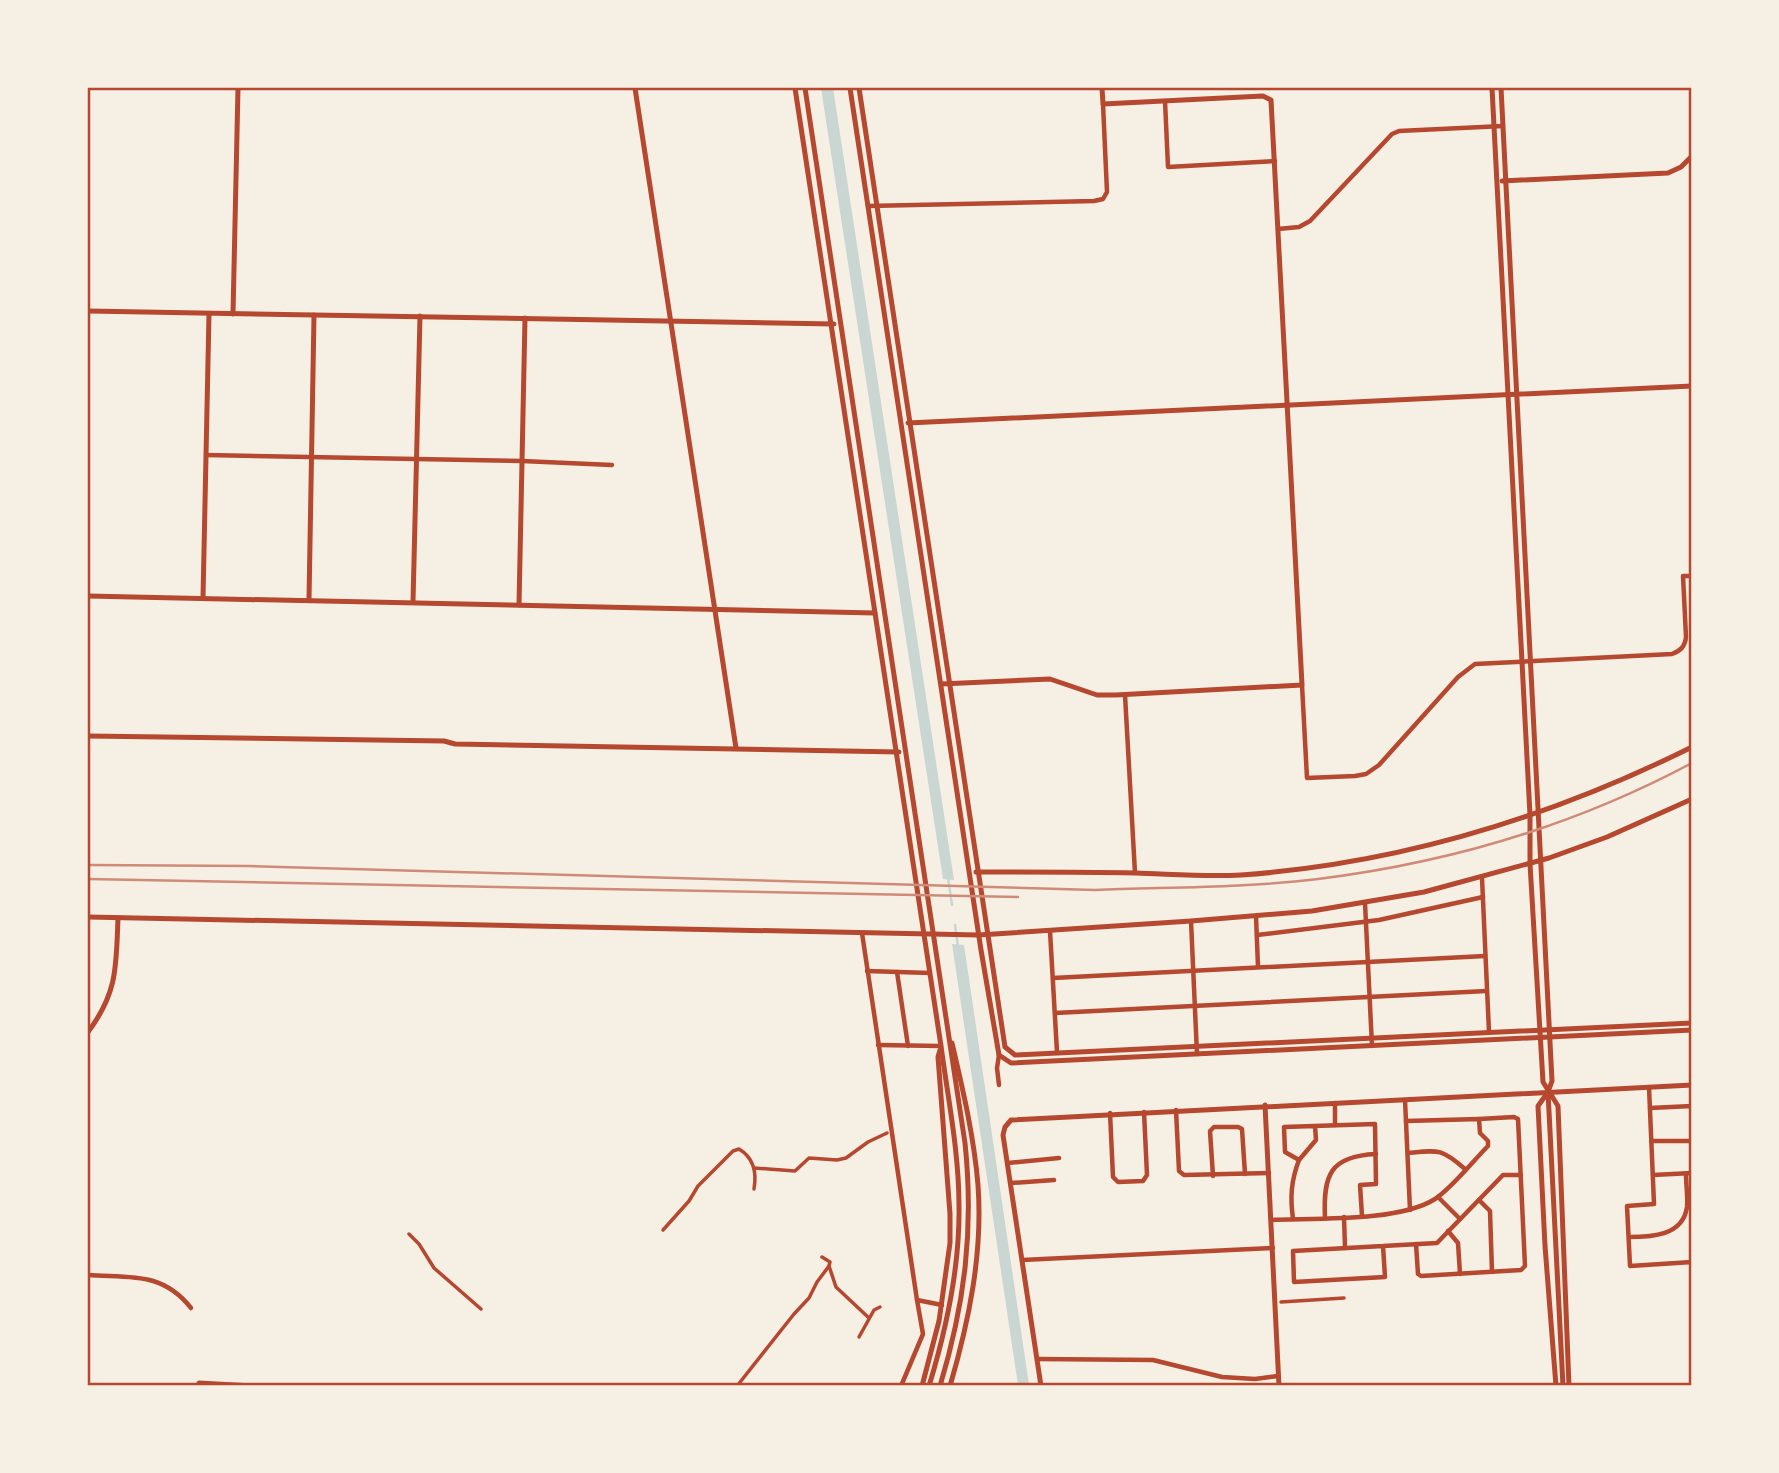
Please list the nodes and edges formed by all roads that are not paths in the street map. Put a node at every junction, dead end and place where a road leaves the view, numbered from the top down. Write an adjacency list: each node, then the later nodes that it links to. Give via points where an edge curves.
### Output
1 (238, 88): 23 (street)
2 (635, 88): 27 (street)
3 (795, 88): 29 (street)
4 (805, 88): 28 (street)
5 (850, 88): 18 (street)
6 (859, 88): 19 (street)
7 (1102, 88): 11 (street)
8 (1492, 88): 13 (street)
9 (1501, 88): 12 (street)
10 (1164, 101): 11 (street); 15 (street, via 1267,96 1272,104); 15 (street, via 1168,167)
11 (1103, 104): 19 (street, via 1107,192 1103,199)
12 (1503, 126): 13 (street); 16 (street)
13 (1494, 127): 17 (street); 20 (street, via 1392,134 1310,221)
14 (1692, 156): 16 (street, via 1668,173)
15 (1275, 162): 20 (street)
16 (1505, 180): 17 (street); 31 (street)
17 (1497, 181): 32 (street)
18 (868, 206): 19 (street); 34 (street)
19 (877, 206): 35 (street)
20 (1278, 229): 33 (street)
21 (88, 311): 22 (street)
22 (209, 313): 23 (street); 36 (street)
23 (233, 314): 24 (street)
24 (314, 315): 25 (street); 37 (street)
25 (420, 316): 26 (street); 38 (street)
26 (525, 318): 27 (street); 39 (street)
27 (670, 321): 29 (street); 47 (street)
28 (841, 323): 29 (street); 49 (street)
29 (832, 324): 48 (street)
30 (1692, 386): 31 (street)
31 (1518, 394): 32 (street); 51 (street)
32 (1508, 395): 33 (street); 50 (street)
33 (1287, 406): 35 (street); 54 (street)
34 (901, 423): 35 (street); 53 (street)
35 (911, 423): 52 (street)
36 (206, 455): 37 (street); 43 (street)
37 (311, 457): 38 (street); 44 (street)
38 (416, 459): 39 (street); 45 (street)
39 (522, 461): 40 (street); 46 (street)
40 (612, 465)
41 (1692, 576): 51 (street, via 1683,576 1686,638 1678,652)
42 (88, 596): 43 (street)
43 (203, 598): 44 (street)
44 (309, 600): 45 (street)
45 (413, 602): 46 (street)
46 (519, 605): 47 (street)
47 (715, 609): 48 (street); 58 (street)
48 (875, 613): 49 (street); 59 (street)
49 (885, 613): 60 (street)
50 (1522, 660): 51 (street); 54 (street, via 1475,664 1466,669 1379,765 1355,776 1307,778); 63 (street)
51 (1530, 660): 62 (street)
52 (950, 683): 53 (street); 55 (street, via 1050,679 1097,695); 67 (street)
53 (941, 684): 66 (street)
54 (1302, 685): 55 (street)
55 (1125, 695): 68 (street)
56 (88, 736): 58 (street)
57 (1692, 747): 62 (street, via 1638,774)
58 (736, 748): 59 (street)
59 (896, 752): 60 (street); 79 (street)
60 (906, 752): 81 (street)
61 (1692, 799): 64 (street)
62 (1538, 813): 63 (street); 64 (street)
63 (1530, 816): 65 (street); 68 (street, via 1372,859 1239,875)
64 (1540, 861): 65 (street); 97 (street)
65 (1530, 864): 69 (street); 98 (street)
66 (970, 872): 67 (street); 82 (street)
67 (979, 872): 68 (street); 80 (street)
68 (1135, 873)
69 (1482, 878): 70 (street); 71 (street)
70 (1483, 897): 76 (street); 84 (street)
71 (1365, 903): 72 (street); 76 (street)
72 (1256, 916): 75 (street); 83 (street)
73 (88, 918): 74 (street)
74 (118, 918): 78 (street); 100 (street, via 114,984)
75 (1191, 921): 77 (street); 88 (street)
76 (1365, 922): 83 (street); 85 (street)
77 (1050, 931): 80 (street); 91 (street)
78 (862, 933): 79 (street); 87 (street)
79 (924, 934): 81 (street); 90 (street)
80 (989, 934): 82 (street); 111 (street, via 1005,1046 1015,1055)
81 (934, 935): 82 (street); 102 (street)
82 (979, 935): 113 (street)
83 (1257, 935): 86 (street)
84 (1485, 956): 85 (street); 92 (street)
85 (1367, 963): 86 (street); 93 (street)
86 (1258, 967): 88 (street)
87 (867, 971): 89 (street); 106 (street)
88 (1193, 971): 91 (street); 94 (street)
89 (897, 972): 90 (street); 107 (street)
90 (930, 973): 108 (street)
91 (1053, 978): 95 (street)
92 (1486, 991): 93 (street); 101 (street)
93 (1369, 998): 94 (street); 103 (street)
94 (1195, 1006): 95 (street); 109 (street)
95 (1055, 1013): 111 (street)
96 (1692, 1023): 97 (street)
97 (1550, 1029): 98 (street); 104 (street)
98 (1540, 1030): 101 (street); 105 (street)
99 (1692, 1030): 104 (street)
100 (88, 1032)
101 (1489, 1032): 103 (street)
102 (947, 1034): 190 (street, via 965,1143 969,1218 961,1300); 191 (street, via 965,1099 978,1189 973,1289)
103 (1371, 1037): 109 (street); 110 (street)
104 (1550, 1037): 105 (street); 117 (street, via 1552,1081)
105 (1541, 1038): 110 (street); 117 (street, via 1543,1082)
106 (878, 1045): 107 (street); 174 (street)
107 (908, 1046): 108 (street)
108 (941, 1046): 176 (street, via 938,1057 950,1214); 189 (street, via 956,1162 959,1230 947,1320)
109 (1196, 1046): 111 (street); 112 (street)
110 (1372, 1046): 112 (street)
111 (1057, 1052)
112 (1197, 1054): 113 (street, via 1011,1063)
113 (999, 1055): 114 (street)
114 (999, 1085)
115 (1692, 1085): 116 (street)
116 (1649, 1087): 117 (street); 122 (street)
117 (1548, 1092): 118 (street); 194 (street, via 1538,1107); 195 (street); 196 (street, via 1558,1106)
118 (1405, 1099): 119 (street); 127 (street)
119 (1335, 1102): 120 (street); 128 (street)
120 (1265, 1105): 123 (street); 140 (street)
121 (1692, 1106): 122 (street)
122 (1650, 1108): 131 (street)
123 (1176, 1110): 124 (street); 145 (street, via 1179,1171)
124 (1144, 1111): 125 (street); 125 (street, via 1147,1175 1143,1181 1118,1182 1113,1177)
125 (1110, 1113): 137 (street, via 1011,1119 1003,1131)
126 (1479, 1119): 127 (street); 139 (street, via 1488,1146); 143 (street, via 1518,1119)
127 (1406, 1121): 133 (street)
128 (1335, 1125): 129 (street); 134 (street, via 1375,1124)
129 (1315, 1126): 136 (street, via 1316,1140); 136 (street, via 1284,1127 1285,1152)
130 (887, 1133): 138 (street, via 846,1158 809,1158 795,1171)
131 (1651, 1141): 132 (street); 144 (street)
132 (1692, 1141)
133 (1408, 1153): 139 (street, via 1446,1153); 151 (street)
134 (1376, 1154): 152 (street, via 1376,1184 1360,1185); 154 (street, via 1343,1159 1330,1172 1324,1192)
135 (1059, 1158): 137 (street)
136 (1299, 1160): 155 (street, via 1290,1195)
137 (1007, 1163): 147 (street)
138 (754, 1168): 148 (street); 158 (street, via 748,1154 733,1151)
139 (1465, 1169): 149 (street)
140 (1269, 1173): 141 (street); 157 (street)
141 (1245, 1174): 145 (street); 145 (street, via 1242,1129 1214,1127 1210,1131)
142 (1689, 1174): 144 (street); 161 (street, via 1687,1210 1679,1224 1663,1235)
143 (1521, 1175): 150 (street, via 1503,1175); 170 (street, via 1525,1266)
144 (1653, 1175): 161 (street, via 1654,1204 1627,1206)
145 (1213, 1176)
146 (1054, 1180): 147 (street)
147 (1011, 1183): 167 (street)
148 (754, 1189)
149 (1438, 1197): 151 (street); 156 (street)
150 (1479, 1200): 156 (street); 170 (street, via 1490,1211)
151 (1410, 1210): 152 (street)
152 (1362, 1216): 153 (street)
153 (1344, 1217): 154 (street); 165 (street)
154 (1325, 1218): 155 (street)
155 (1293, 1219): 157 (street)
156 (1460, 1219): 159 (street)
157 (1271, 1220): 164 (street)
158 (663, 1230)
159 (1448, 1231): 162 (street, via 1437,1243); 171 (street, via 1458,1243)
160 (409, 1234): 179 (street, via 434,1268)
161 (1629, 1237): 168 (street, via 1630,1266)
162 (1416, 1244): 163 (street); 171 (street, via 1418,1274)
163 (1383, 1246): 165 (street); 165 (street, via 1385,1278 1294,1282 1293,1251)
164 (1273, 1248): 167 (street); 183 (street)
165 (1345, 1248)
166 (822, 1256): 169 (street)
167 (1022, 1260): 182 (street)
168 (1692, 1262)
169 (829, 1266): 180 (street, via 835,1287); 186 (street, via 809,1298)
170 (1492, 1272): 171 (street)
171 (1460, 1274)
172 (88, 1275): 178 (street, via 159,1282 176,1290)
173 (1345, 1298): 175 (street)
174 (917, 1300): 176 (street); 187 (street, via 923,1334)
175 (1281, 1302)
176 (942, 1305): 188 (street)
177 (880, 1307): 180 (street)
178 (191, 1308)
179 (481, 1309)
180 (869, 1318): 181 (street)
181 (859, 1337)
182 (1037, 1359): 183 (street, via 1153,1360 1222,1377); 192 (street)
183 (1278, 1376): 193 (street)
184 (198, 1385): 185 (street)
185 (253, 1385)
186 (737, 1385)
187 (901, 1385)
188 (922, 1385)
189 (929, 1385)
190 (940, 1385)
191 (950, 1385)
192 (1041, 1385)
193 (1279, 1385)
194 (1556, 1385)
195 (1563, 1385)
196 (1569, 1385)

